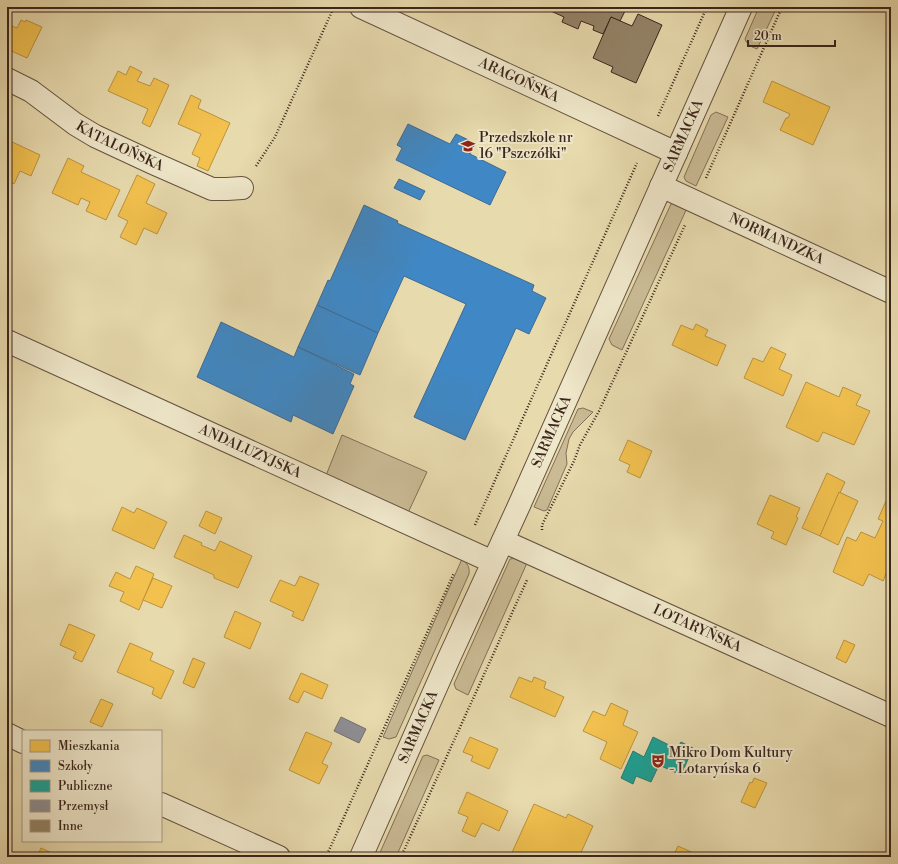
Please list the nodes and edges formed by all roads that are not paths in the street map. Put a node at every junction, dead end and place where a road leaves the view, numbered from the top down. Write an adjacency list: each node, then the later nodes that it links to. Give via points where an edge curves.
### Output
1 (361, 7): 4 (street, ARAGOŃSKA)
2 (741, 7): 4 (street, SARMACKA)
3 (7, 79): 6 (street, KATALOŃSKA, via 31,91 89,132 138,156 212,189)
4 (676, 153): 5 (street, SARMACKA)
5 (661, 186): 7 (street, NORMANDZKA); 9 (street, SARMACKA)
6 (242, 188)
7 (891, 292)
8 (7, 341): 10 (street, ANDALUZYJSKA)
9 (503, 540): 10 (street, SARMACKA); 11 (street, LOTARYŃSKA)
10 (493, 562): 16 (street, SARMACKA)
11 (891, 716)
12 (7, 734): 13 (street)
13 (22, 742)
14 (162, 804): 15 (street)
15 (279, 857)
16 (362, 857)

